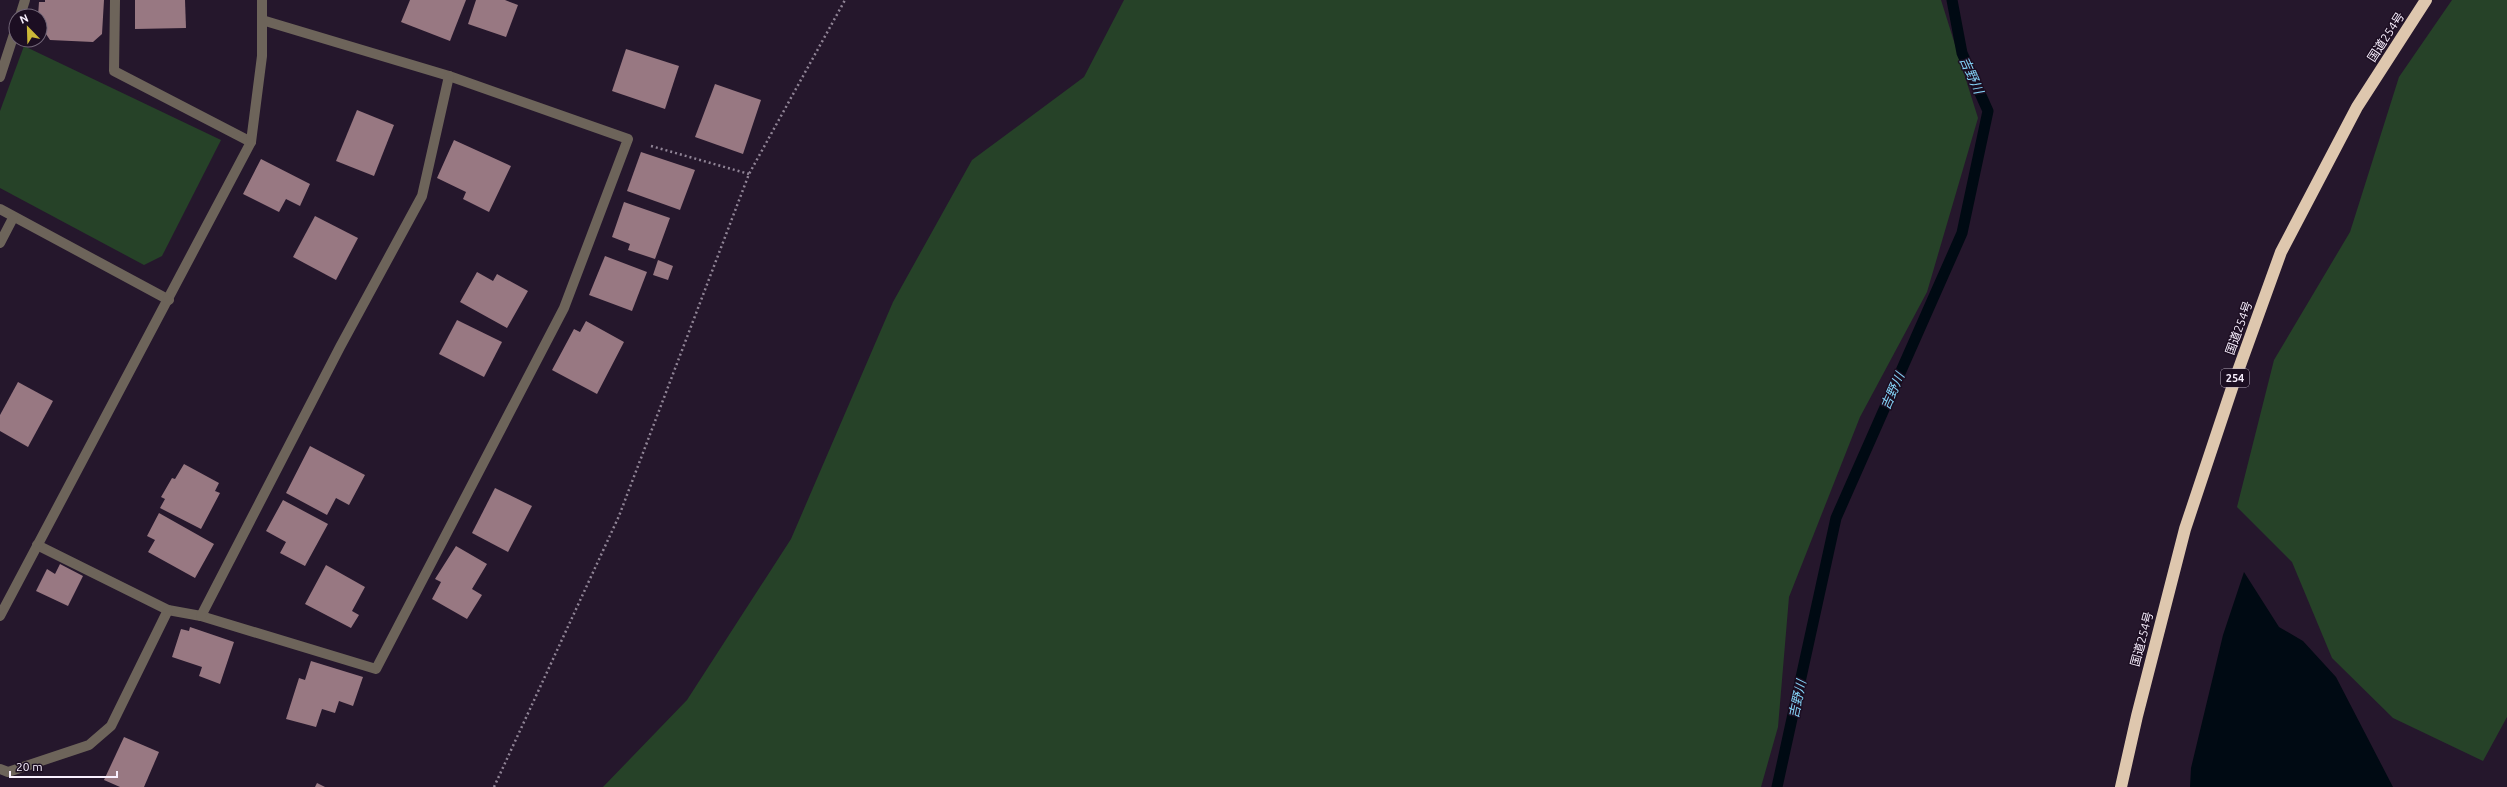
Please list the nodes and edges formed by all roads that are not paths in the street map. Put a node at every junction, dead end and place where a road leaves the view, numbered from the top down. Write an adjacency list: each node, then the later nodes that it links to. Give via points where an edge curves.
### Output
1 (115, 0): 8 (street, via 114,71)
2 (262, 0): 4 (street)
3 (2426, 0): 18 (highway, 国道254号 / 254, via 2357,107 2282,252 2234,382 2185,529)
4 (262, 20): 6 (street); 8 (street, via 262,56)
5 (9, 48): 7 (street)
6 (449, 76): 16 (street, via 422,196 340,347); 16 (street, via 628,139 564,308 376,669)
7 (0, 77)
8 (251, 142): 12 (street)
9 (0, 209): 10 (street)
10 (13, 218): 11 (street); 12 (street)
11 (0, 243)
12 (169, 300): 13 (street)
13 (37, 545): 14 (street); 15 (street)
14 (168, 610): 16 (street); 17 (street, via 111,726 89,745 8,772)
15 (0, 616)
16 (201, 616)
17 (0, 769)
18 (2121, 787)

